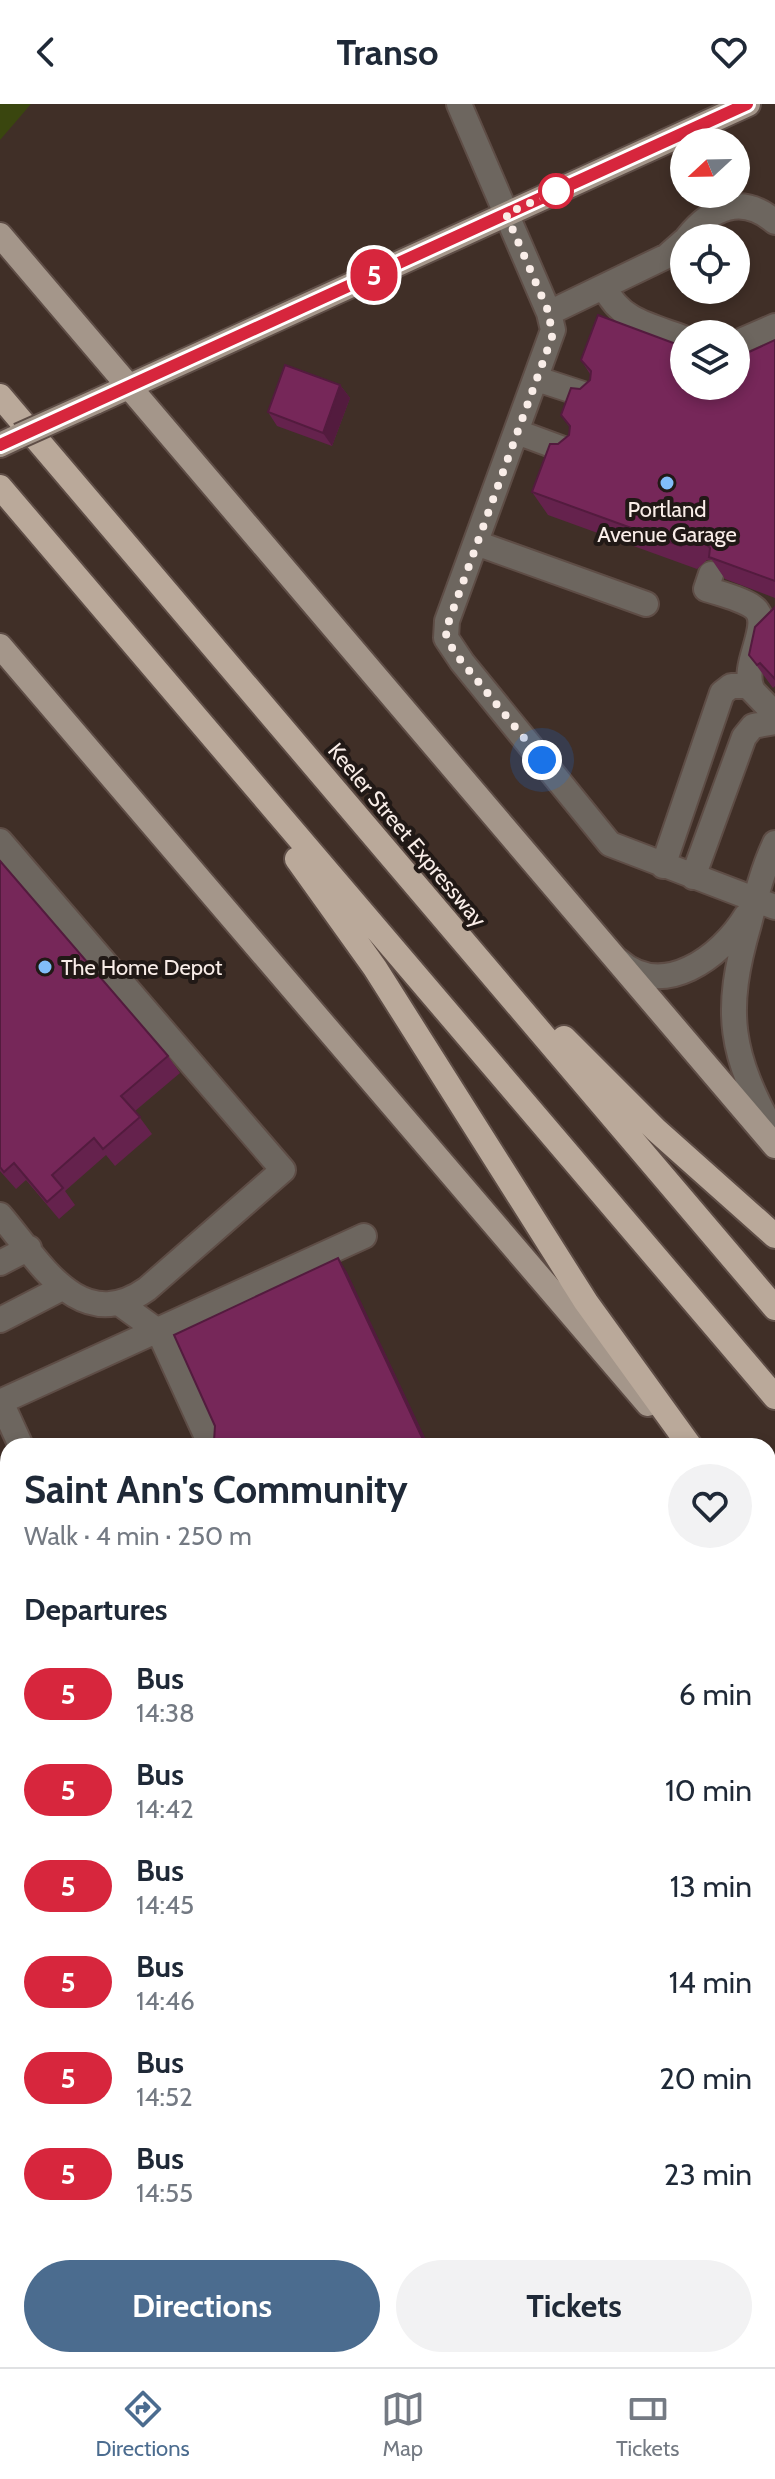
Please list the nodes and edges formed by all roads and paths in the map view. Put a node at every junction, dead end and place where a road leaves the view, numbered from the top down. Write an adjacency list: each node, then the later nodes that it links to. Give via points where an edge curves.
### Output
1 (459, 104): 3 (street)
2 (743, 105): 3 (main road)
3 (506, 214): 9 (street); 16 (main road)
4 (775, 222): 5 (street, via 755,208 732,205)
5 (699, 224)
6 (0, 235): 16 (main road)
7 (670, 253): 8 (street)
8 (605, 288): 9 (street); 11 (street, via 624,315)
9 (549, 313): 15 (street, via 552,337)
10 (775, 326): 12 (street)
11 (670, 333)
12 (750, 337)
13 (775, 346): 14 (street)
14 (750, 356)
15 (537, 379): 18 (street); 19 (street)
16 (130, 386): 20 (main road, bridge); 37 (main road)
17 (0, 396): 31 (highway, Keeler Street Expressway)
18 (592, 397)
19 (517, 432): 21 (street); 23 (street)
20 (0, 445)
21 (571, 452)
22 (0, 487): 27 (highway)
23 (476, 543): 25 (street); 34 (street, via 445,626 449,644 606,840)
24 (711, 574): 28 (street, via 706,589 751,606 761,616 748,672)
25 (646, 604)
26 (0, 646): 54 (main road)
27 (149, 662): 50 (highway); 55 (highway, via 351,933 573,1282)
28 (752, 689): 29 (street); 34 (street, via 726,689)
29 (775, 714)
30 (775, 722): 35 (street, via 756,725 744,737)
31 (334, 789): 42 (highway, via 579,1052); 47 (highway, Keeler Street Expressway)
32 (0, 841): 46 (street, via 283,1170 147,1289)
33 (775, 843): 36 (street)
34 (663, 866): 35 (street)
35 (693, 877): 36 (street)
36 (765, 904): 37 (street, via 684,972 645,976); 38 (street, via 736,970 733,1016 745,1076)
37 (615, 957): 39 (main road)
38 (775, 1135)
39 (775, 1146)
40 (0, 1215): 43 (street)
41 (364, 1236): 49 (street)
42 (775, 1236)
43 (29, 1248): 44 (street); 45 (street)
44 (0, 1263)
45 (62, 1288): 46 (street, via 97,1305); 48 (street)
46 (119, 1303): 49 (street)
47 (775, 1308)
48 (0, 1320)
49 (159, 1332): 51 (street); 53 (street)
50 (775, 1397)
51 (0, 1402): 52 (street)
52 (17, 1438)
53 (207, 1438)
54 (676, 1438)
55 (684, 1438)

